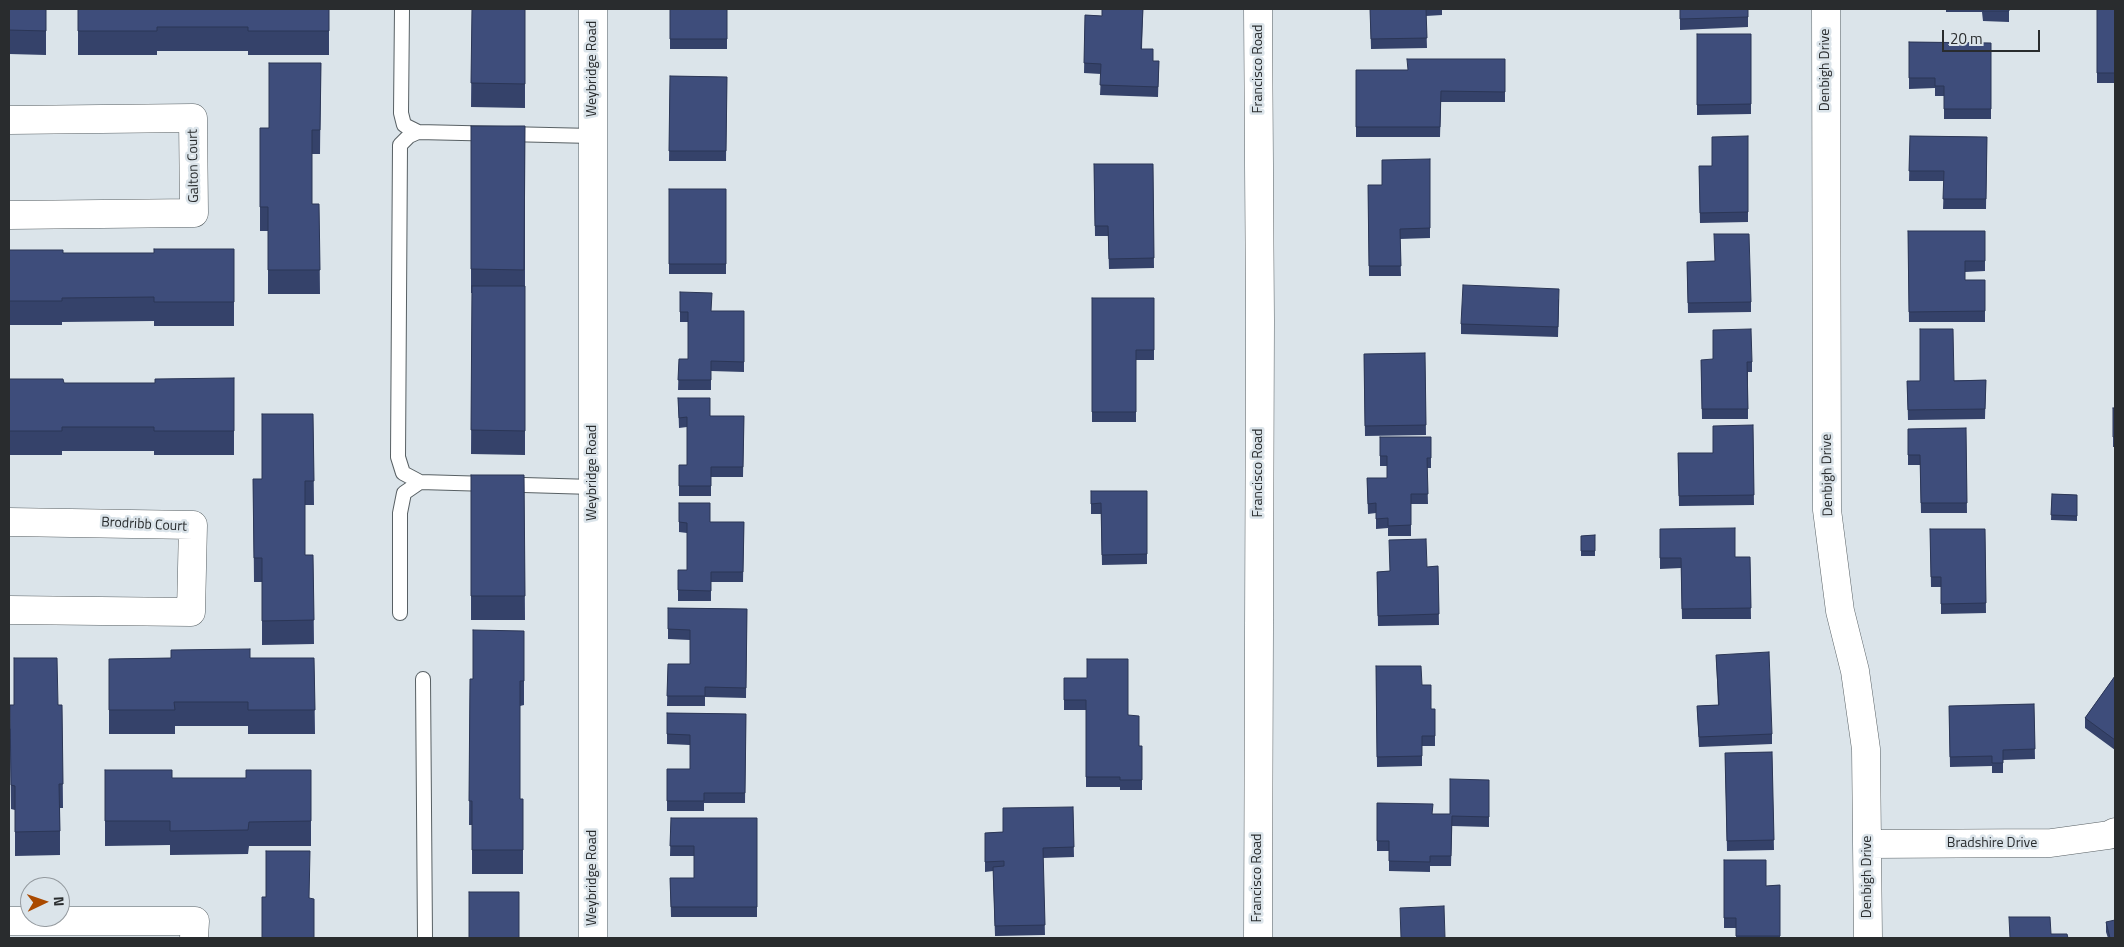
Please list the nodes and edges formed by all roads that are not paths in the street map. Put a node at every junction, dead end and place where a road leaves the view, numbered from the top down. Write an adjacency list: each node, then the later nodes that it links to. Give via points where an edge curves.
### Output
1 (402, 9): 6 (lane, via 401,113 404,125)
2 (593, 9): 7 (street, Weybridge Road)
3 (1258, 9): 21 (street, Francisco Road)
4 (1826, 9): 16 (street, Denbigh Drive, via 1827,510 1840,611 1855,671 1866,749)
5 (9, 120): 8 (street, Galton Court, via 193,118 194,213)
6 (418, 132): 7 (lane); 9 (lane, via 400,145 398,458 404,473)
7 (593, 136): 10 (street, Weybridge Road)
8 (9, 215)
9 (420, 482): 10 (lane); 13 (lane, via 404,493 400,513)
10 (593, 487): 20 (street, Weybridge Road)
11 (9, 522): 12 (street, Brodribb Court, via 193,525 191,612)
12 (9, 610)
13 (400, 614)
14 (423, 680): 19 (lane)
15 (2115, 832): 16 (street, Bradshire Drive, via 2051,843)
16 (1868, 844): 22 (street, Denbigh Drive)
17 (9, 921): 18 (street, via 195,920)
18 (194, 938)
19 (425, 938)
20 (592, 938)
21 (1258, 938)
22 (1868, 938)

